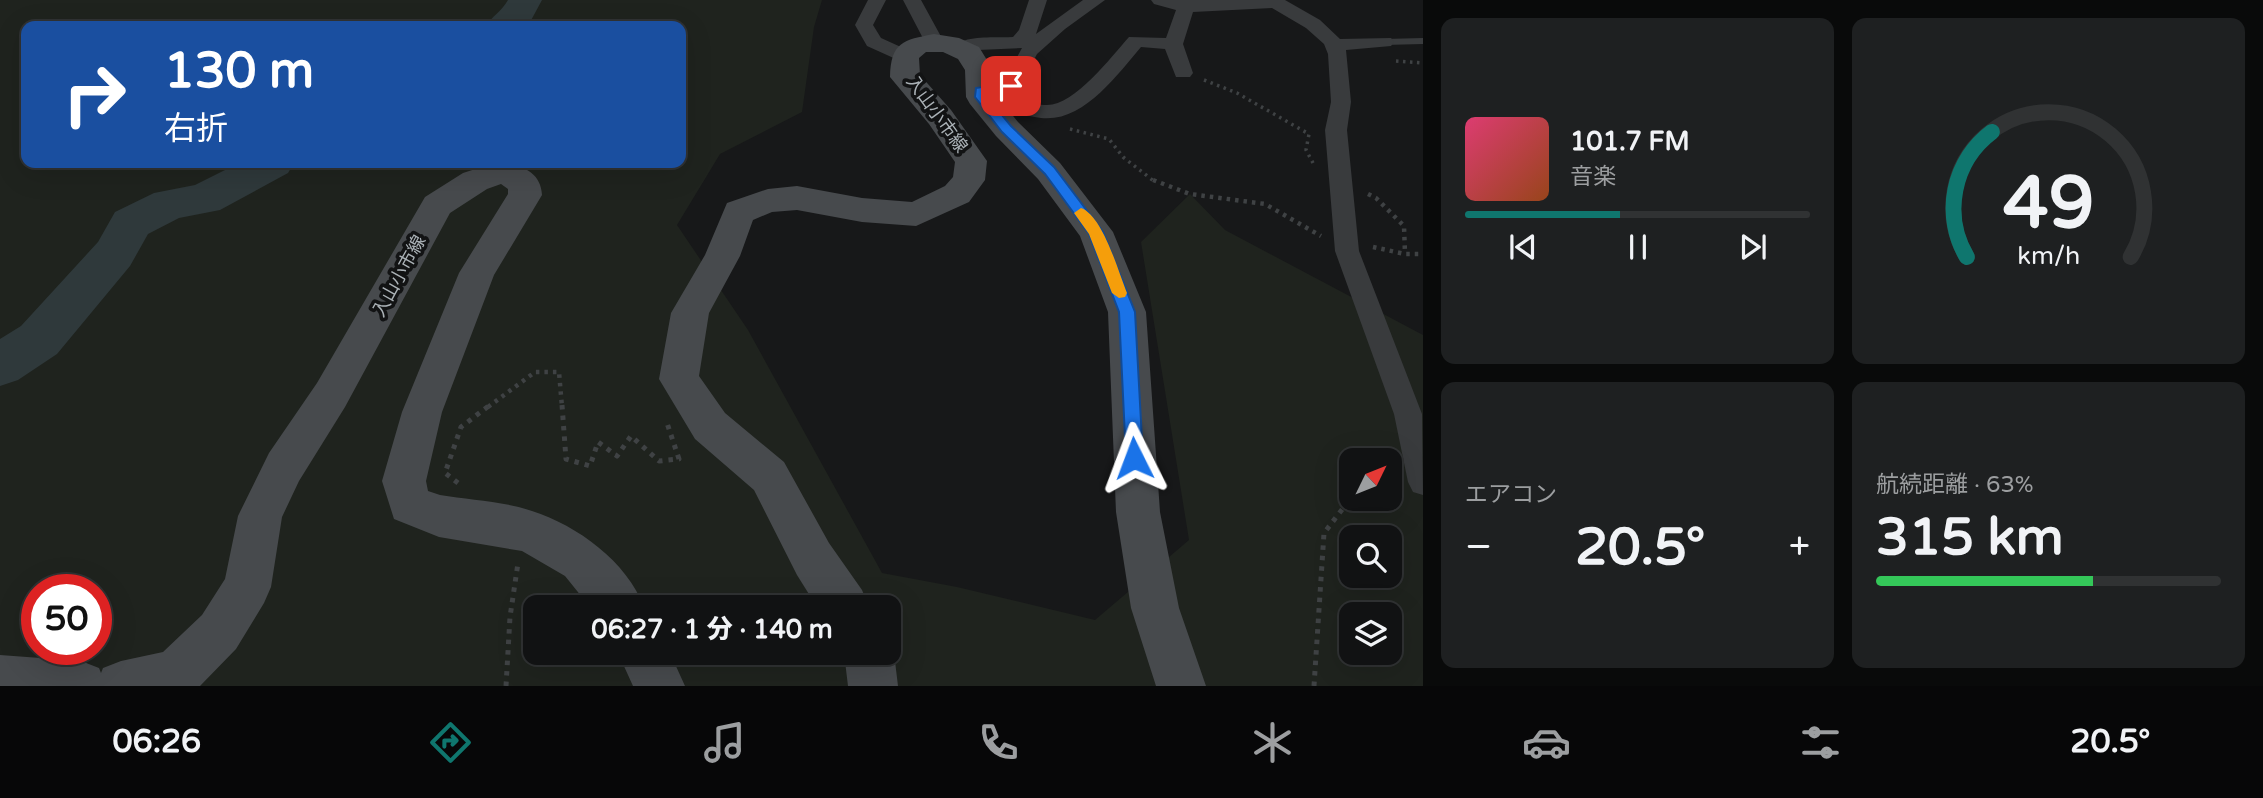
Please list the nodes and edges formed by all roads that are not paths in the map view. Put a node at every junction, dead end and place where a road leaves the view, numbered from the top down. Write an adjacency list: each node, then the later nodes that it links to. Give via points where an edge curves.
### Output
1 (877, 0): 12 (street, via 864,25 874,42)
2 (912, 0): 12 (street)
3 (1038, 0): 12 (street, via 1028,32 1018,43)
4 (1096, 0): 14 (street, via 1078,9 1027,55 1011,86)
5 (1160, 0): 7 (street)
6 (1277, 1): 7 (street); 11 (street, via 1313,24)
7 (1186, 8): 10 (street)
8 (1387, 38): 9 (lane); 11 (street)
9 (1423, 41)
10 (1172, 44): 13 (street); 14 (street, via 1136,41 1086,95 1051,112 1035,111)
11 (1334, 45): 15 (street, via 1341,95 1336,130 1348,251 1408,414)
12 (933, 49): 14 (main road, via 969,53 979,70); 17 (main road, 入山小市線, via 905,77 971,161 969,180 957,194 916,214 797,198 768,201 739,212 722,256 690,313 679,379 710,426 768,477)
13 (1183, 73)
14 (980, 91): 25 (main road, via 1096,232 1127,312 1138,512 1155,608)
15 (1423, 482)
16 (610, 595): 22 (main road, 入山小市線, via 582,560 529,531 439,516 410,504 404,481 422,412 477,273 525,195 525,184 504,171 475,181 437,205 331,395 284,467 260,516 247,587 219,632 176,675)
17 (837, 595)
18 (649, 665): 23 (main road)
19 (870, 665): 24 (main road)
20 (0, 680): 21 (main road)
21 (81, 686)
22 (121, 686)
23 (660, 686)
24 (873, 686)
25 (1181, 686)

